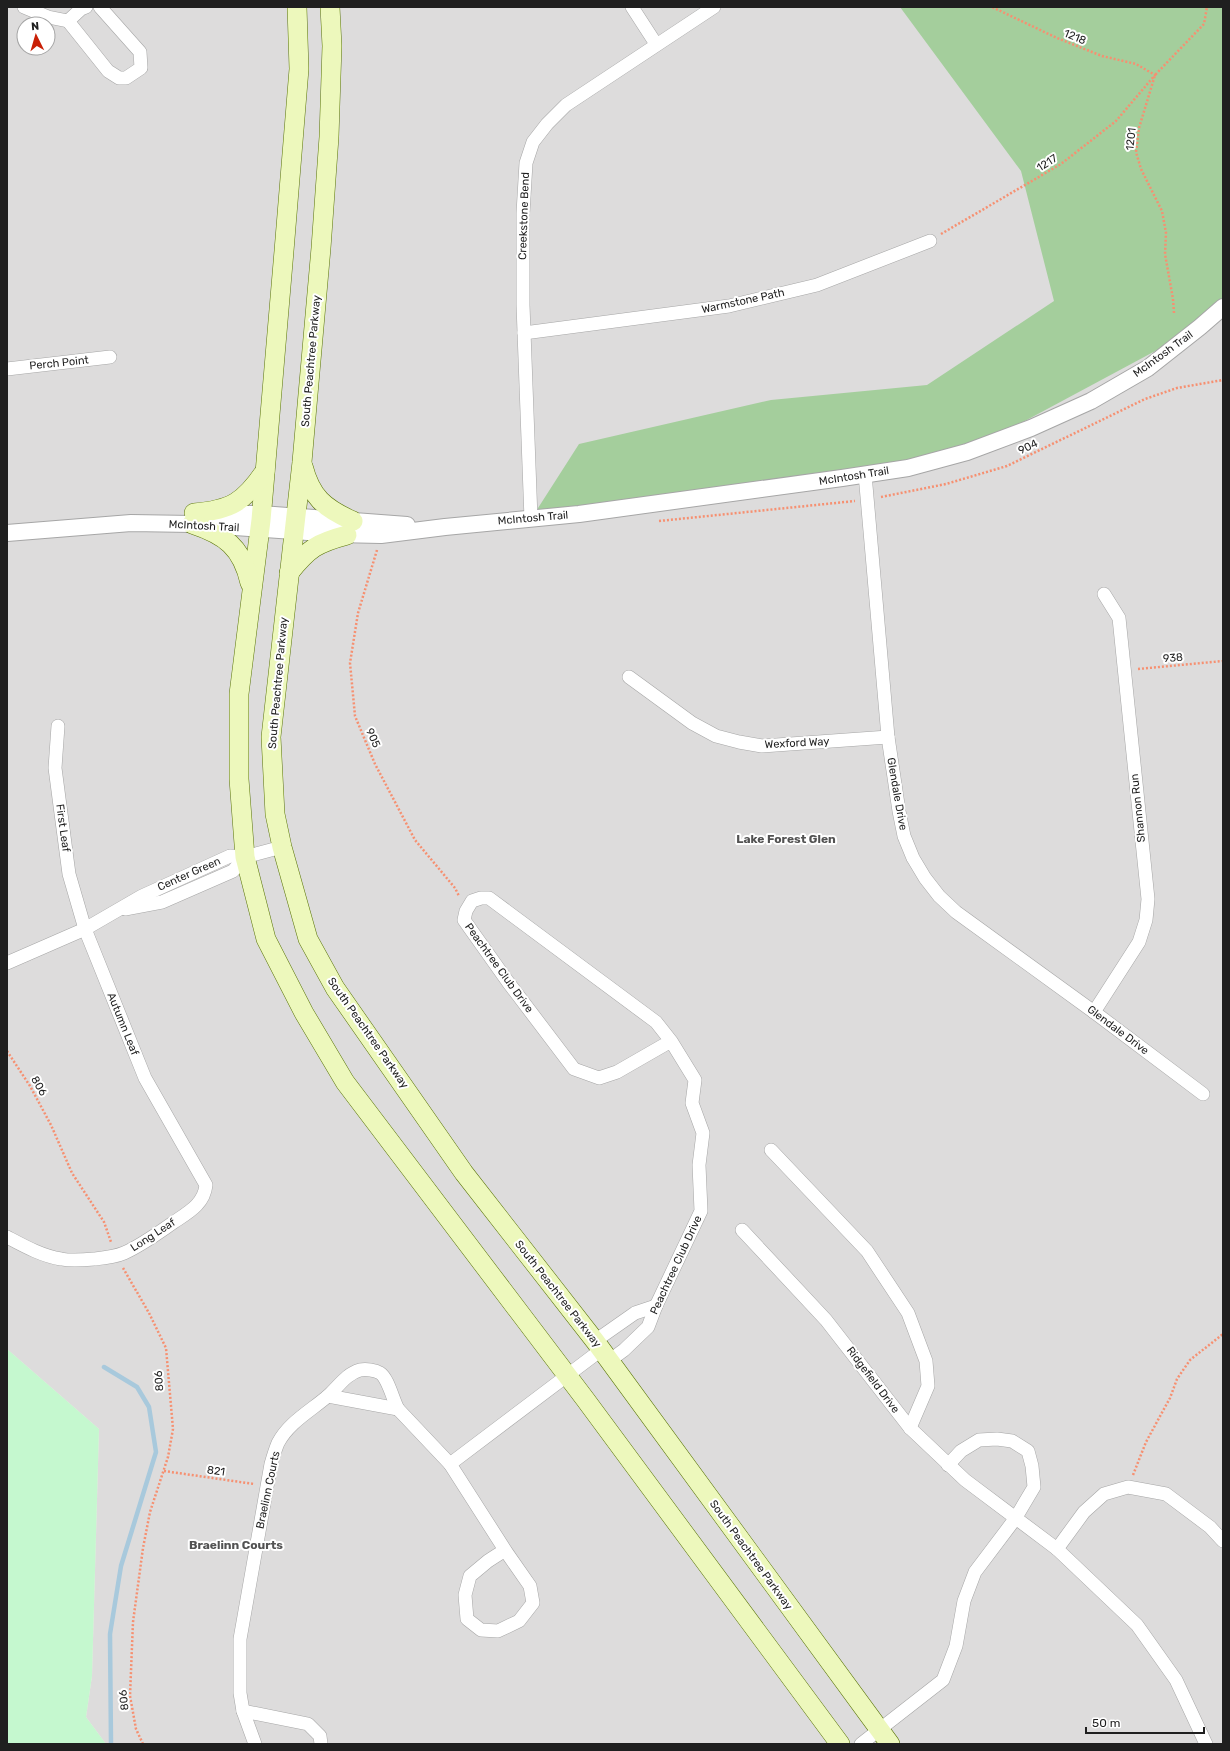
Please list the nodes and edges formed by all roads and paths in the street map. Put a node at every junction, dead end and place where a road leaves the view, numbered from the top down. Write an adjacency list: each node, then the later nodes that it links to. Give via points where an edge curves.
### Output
1 (24, 7): 10 (street, via 48,17)
2 (86, 7): 10 (street)
3 (100, 7): 10 (street, via 140,52 141,68 126,78 119,78 108,71)
4 (297, 7): 21 (main road, via 298,69)
5 (330, 7): 20 (main road, South Peachtree Parkway, via 332,46 329,137)
6 (632, 7): 11 (street)
7 (714, 7): 11 (street, Creekstone Bend)
8 (992, 7): 12 (path, 1218, via 1102,56 1136,64)
9 (1206, 7): 12 (path, 1201, via 1204,24)
10 (68, 21)
11 (656, 44): 16 (street, Creekstone Bend, via 566,106 533,142 526,162 523,213)
12 (1155, 76): 13 (path, 1217, via 1116,121 1061,164); 15 (path, 1201, via 1136,152 1141,169 1162,211 1166,233 1165,254)
13 (930, 241): 16 (street, Warmstone Path, via 817,285 730,306)
14 (1223, 307): 22 (street, McIntosh Trail, via 1148,368 1091,401 1031,428 967,452 908,468)
15 (1174, 313)
16 (524, 333): 26 (street, Creekstone Bend)
17 (110, 357): 18 (street, Perch Point)
18 (7, 369)
19 (1223, 380): 23 (path, 904, via 1178,388 1145,399 1007,466 946,484)
20 (302, 462): 28 (main road, South Peachtree Parkway); 29 (main road, via 307,482 318,499)
21 (265, 471): 25 (main road, via 253,489 236,503); 27 (main road)
22 (865, 474): 23 (street, Glendale Drive); 26 (street, McIntosh Trail)
23 (866, 500): 24 (path, 904); 39 (street, Glendale Drive)
24 (832, 504)
25 (193, 519): 27 (street, McIntosh Trail); 30 (street, McIntosh Trail); 33 (main road, via 234,546 246,566)
26 (531, 519): 29 (street, McIntosh Trail, via 381,535)
27 (260, 522): 28 (street, McIntosh Trail); 33 (main road)
28 (295, 524): 29 (street, McIntosh Trail); 32 (main road, South Peachtree Parkway)
29 (350, 528): 32 (main road, via 304,554)
30 (7, 533)
31 (377, 548): 42 (path, 905, via 358,613 350,663 355,716 375,764 415,840 455,888)
32 (289, 573): 40 (main road, South Peachtree Parkway, via 271,737 275,814)
33 (252, 589): 41 (main road, via 239,694 239,779)
34 (1104, 594): 36 (street, Shannon Run, via 1119,618)
35 (1223, 661): 36 (path, 938)
36 (1124, 671): 45 (street, Shannon Run, via 1148,899 1146,920 1139,942)
37 (629, 677): 39 (street, Wexford Way, via 692,723 716,736 738,742 762,746)
38 (58, 726): 43 (street, First Leaf, via 55,768 69,874)
39 (888, 737): 45 (street, Glendale Drive, via 904,836 924,878 956,912)
40 (282, 847): 41 (street); 56 (main road, South Peachtree Parkway, via 308,939 335,988 464,1173)
41 (245, 857): 43 (street, Center Green, via 233,870 162,902 115,911); 57 (main road, via 266,939 304,1013 345,1082)
42 (466, 911): 46 (street, Peachtree Club Drive, via 472,901 489,898 656,1022); 46 (street, Peachtree Club Drive, via 464,920 574,1069 599,1078 617,1072)
43 (85, 929): 44 (street, Center Green); 49 (street, Autumn Leaf, via 144,1078)
44 (7, 963)
45 (1094, 1012): 48 (street, Glendale Drive)
46 (671, 1041): 54 (street, Peachtree Club Drive, via 695,1080 692,1103 703,1133 699,1165 701,1211)
47 (7, 1051): 53 (path, 806, via 52,1125 72,1173 104,1222)
48 (1203, 1094)
49 (167, 1116): 53 (street, Long Leaf, via 206,1185 205,1194 200,1202 181,1217 144,1242)
50 (771, 1150): 60 (street, via 867,1251 908,1312 926,1361 928,1386)
51 (742, 1230): 60 (street, Ridgefield Drive, via 826,1320)
52 (7, 1237): 53 (street, Long Leaf, via 35,1251 61,1259)
53 (116, 1256): 63 (path, 806, via 150,1313 166,1348 173,1429)
54 (656, 1306): 56 (street, via 635,1313); 56 (street, Peachtree Club Drive, via 648,1327 624,1350)
55 (1223, 1334): 65 (path, via 1190,1360 1177,1379 1170,1398 1146,1442)
56 (602, 1350): 57 (street); 71 (main road, South Peachtree Parkway)
57 (567, 1376): 61 (street); 75 (main road)
58 (328, 1396): 59 (street); 59 (street, Braelinn Courts, via 349,1375 360,1370 373,1370 382,1374); 64 (street, Braelinn Courts, via 309,1409 278,1443)
59 (398, 1409): 61 (street, Braelinn Courts)
60 (910, 1428): 62 (street, Ridgefield Drive)
61 (450, 1464): 69 (street, Braelinn Courts)
62 (948, 1465): 66 (street, Ridgefield Drive); 66 (street, via 961,1451 980,1440 1012,1441 1028,1451 1034,1486)
63 (164, 1472): 64 (path, 821); 72 (path, 806, via 150,1512 133,1622 130,1696 136,1729)
64 (267, 1486): 70 (street, Braelinn Courts, via 240,1639 240,1693)
65 (1128, 1487): 67 (street, via 1166,1494 1210,1527); 68 (street, via 1104,1494 1084,1512)
66 (1015, 1519): 68 (street, Ridgefield Drive); 71 (street, via 975,1572 964,1601 956,1646 943,1680)
67 (1223, 1541)
68 (1057, 1549): 78 (street, Ridgefield Drive, via 1137,1625 1176,1680)
69 (505, 1550): 69 (street, Braelinn Courts, via 530,1586 533,1603 519,1621 498,1631 481,1630 467,1619 465,1595 470,1576)
70 (243, 1711): 73 (street, Braelinn Courts); 74 (street, via 308,1724 320,1736)
71 (886, 1723): 76 (street); 77 (main road, South Peachtree Parkway)
72 (143, 1744)
73 (255, 1744)
74 (321, 1744)
75 (840, 1744)
76 (861, 1744)
77 (890, 1744)
78 (1206, 1744)

